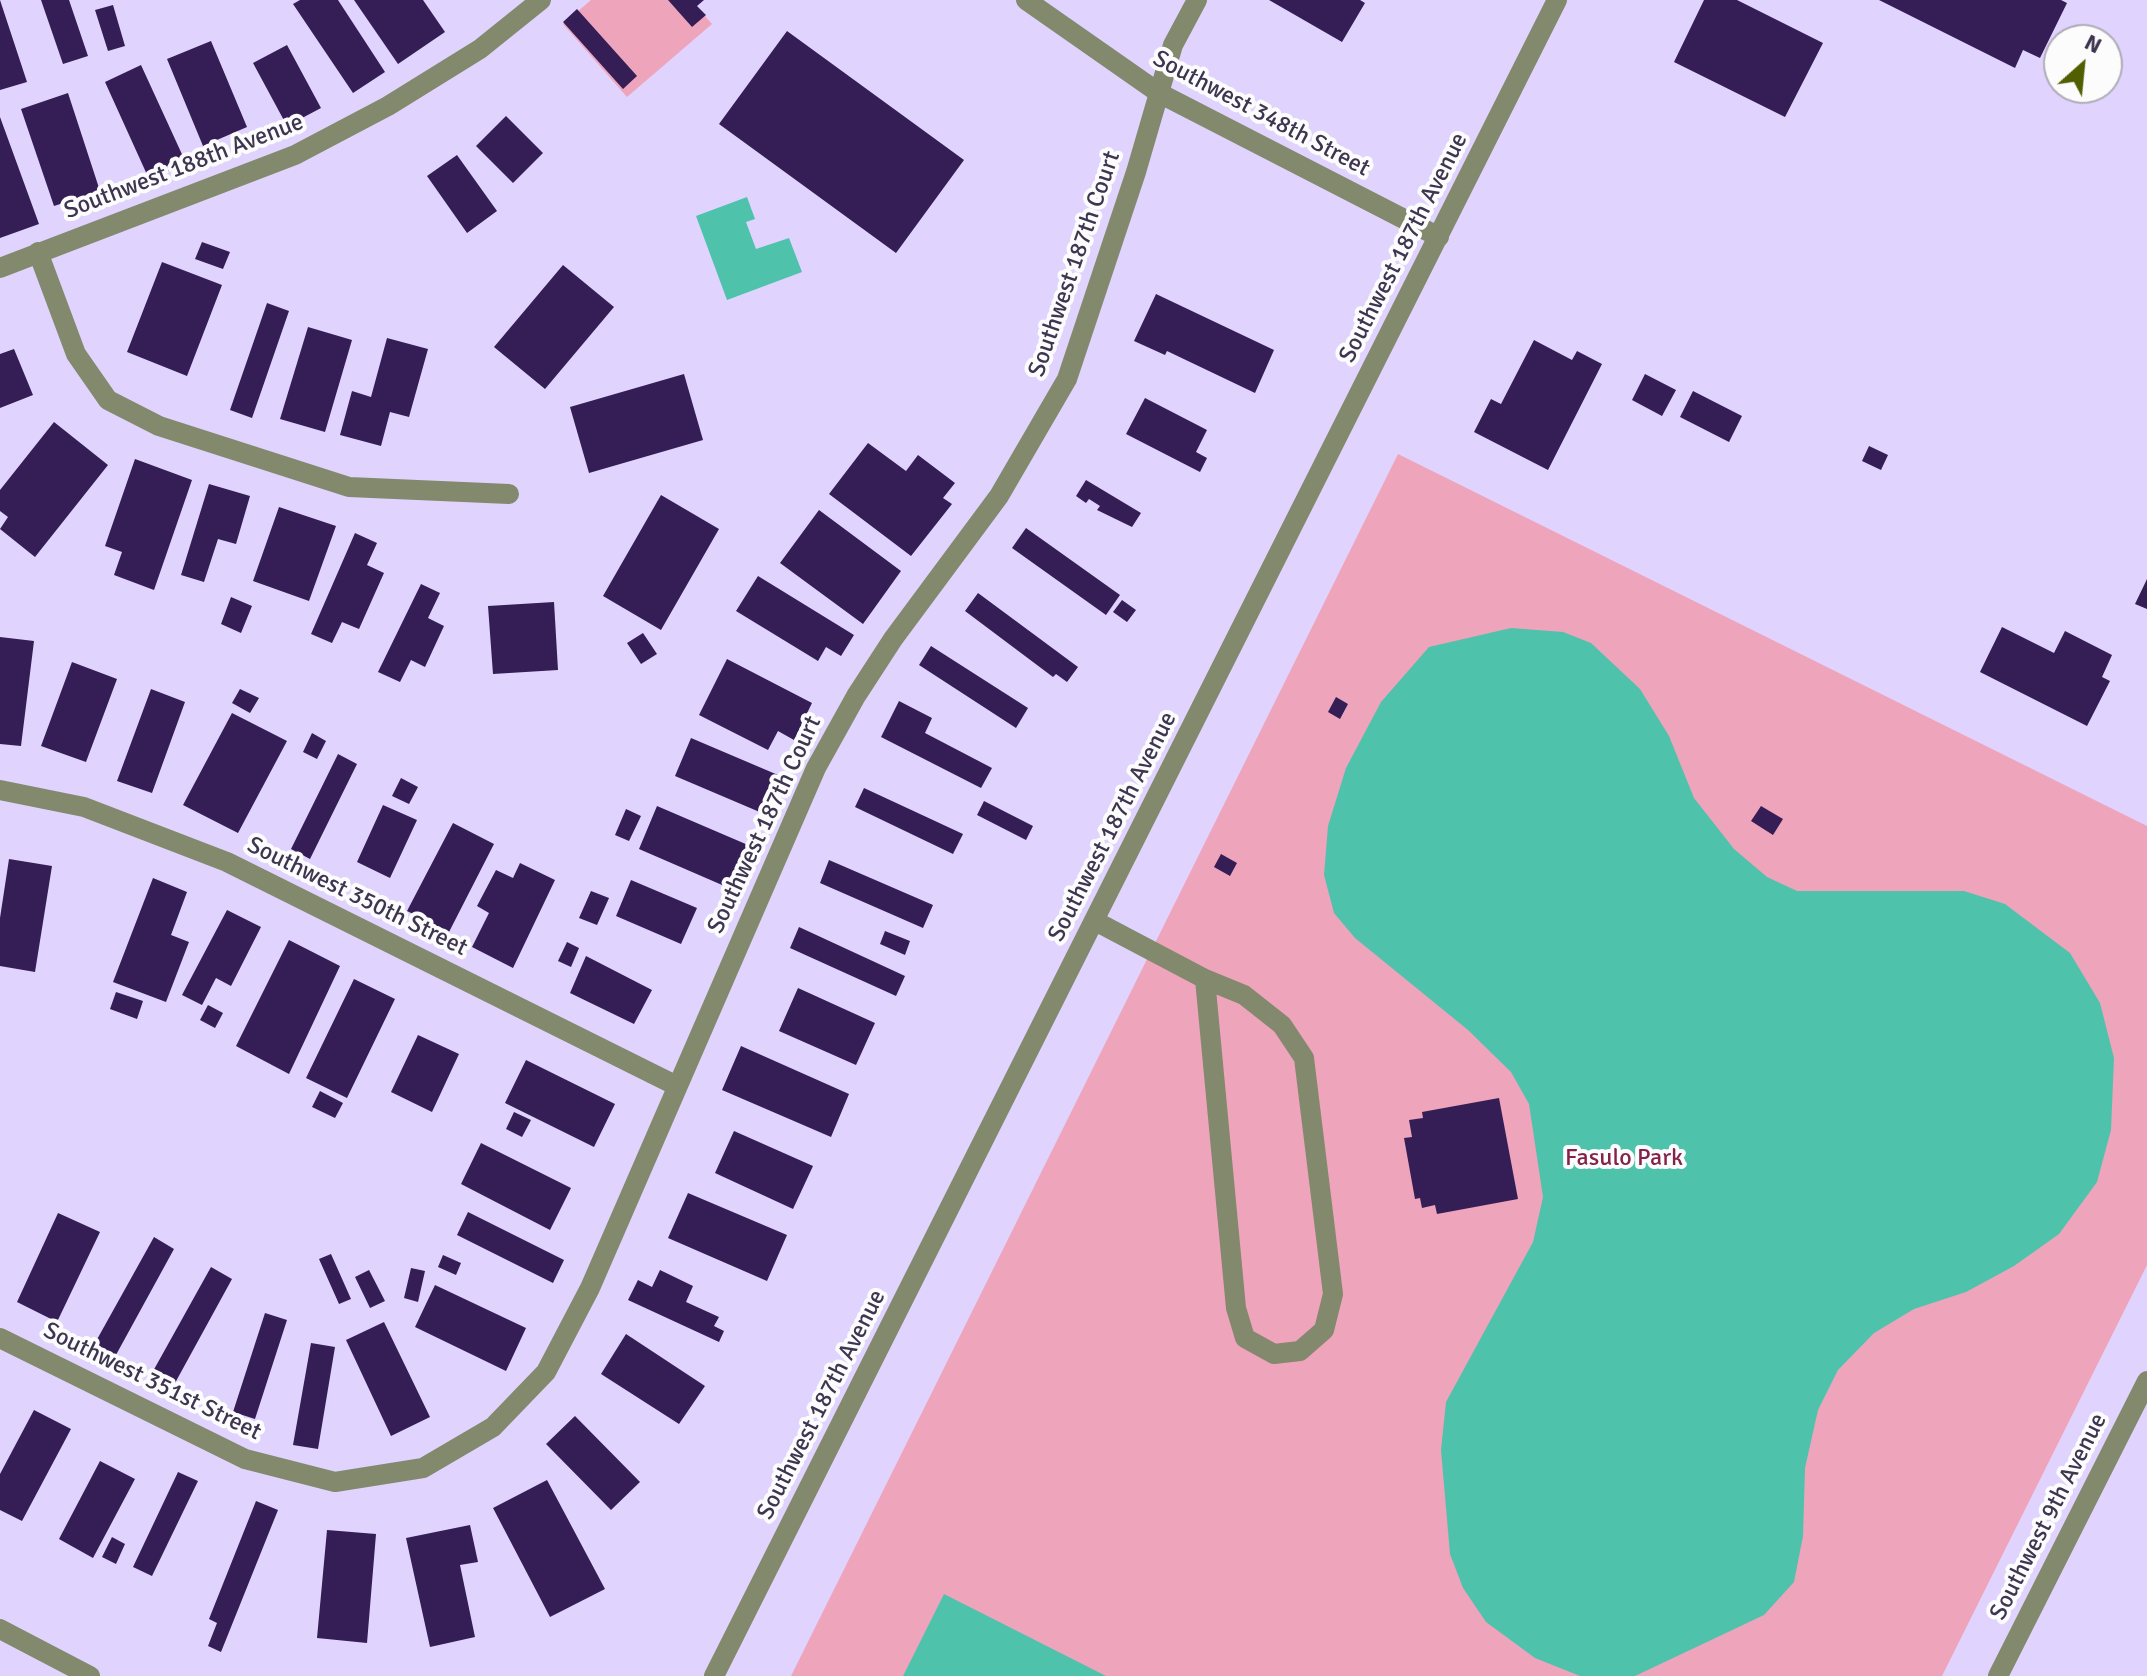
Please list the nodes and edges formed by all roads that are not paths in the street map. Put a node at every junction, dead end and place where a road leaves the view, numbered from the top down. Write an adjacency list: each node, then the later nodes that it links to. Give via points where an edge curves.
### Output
1 (541, 0): 7 (street, Southwest 188th Avenue, via 480,49 295,155)
2 (1026, 0): 5 (street, Southwest 348th Street)
3 (1197, 0): 5 (street, Southwest 187th Court, via 1173,45)
4 (1557, 0): 6 (street, Southwest 187th Avenue)
5 (1159, 93): 6 (street, Southwest 348th Street); 13 (street, Southwest 187th Court, via 1067,379 999,496 893,639 822,756)
6 (1439, 237): 11 (street, Southwest 187th Avenue)
7 (38, 252): 8 (street, Southwest 188th Avenue); 9 (street, via 76,354 108,400 159,426 349,487)
8 (0, 268)
9 (509, 494)
10 (0, 790): 13 (street, Southwest 350th Street, via 84,807 227,862)
11 (1095, 921): 12 (street); 19 (street, Southwest 187th Avenue)
12 (1205, 979): 12 (street, via 1236,1308 1245,1338 1274,1354 1300,1351 1324,1330 1333,1294 1304,1058 1282,1025 1244,995)
13 (677, 1086): 16 (street, Southwest 187th Court, via 590,1288 546,1372 493,1427)
14 (0, 1338): 16 (street, Southwest 351st Street, via 245,1459 335,1482)
15 (2147, 1381): 20 (street, Southwest 9th Avenue)
16 (423, 1468)
17 (0, 1629): 18 (street)
18 (90, 1676)
19 (714, 1676)
20 (1998, 1676)

